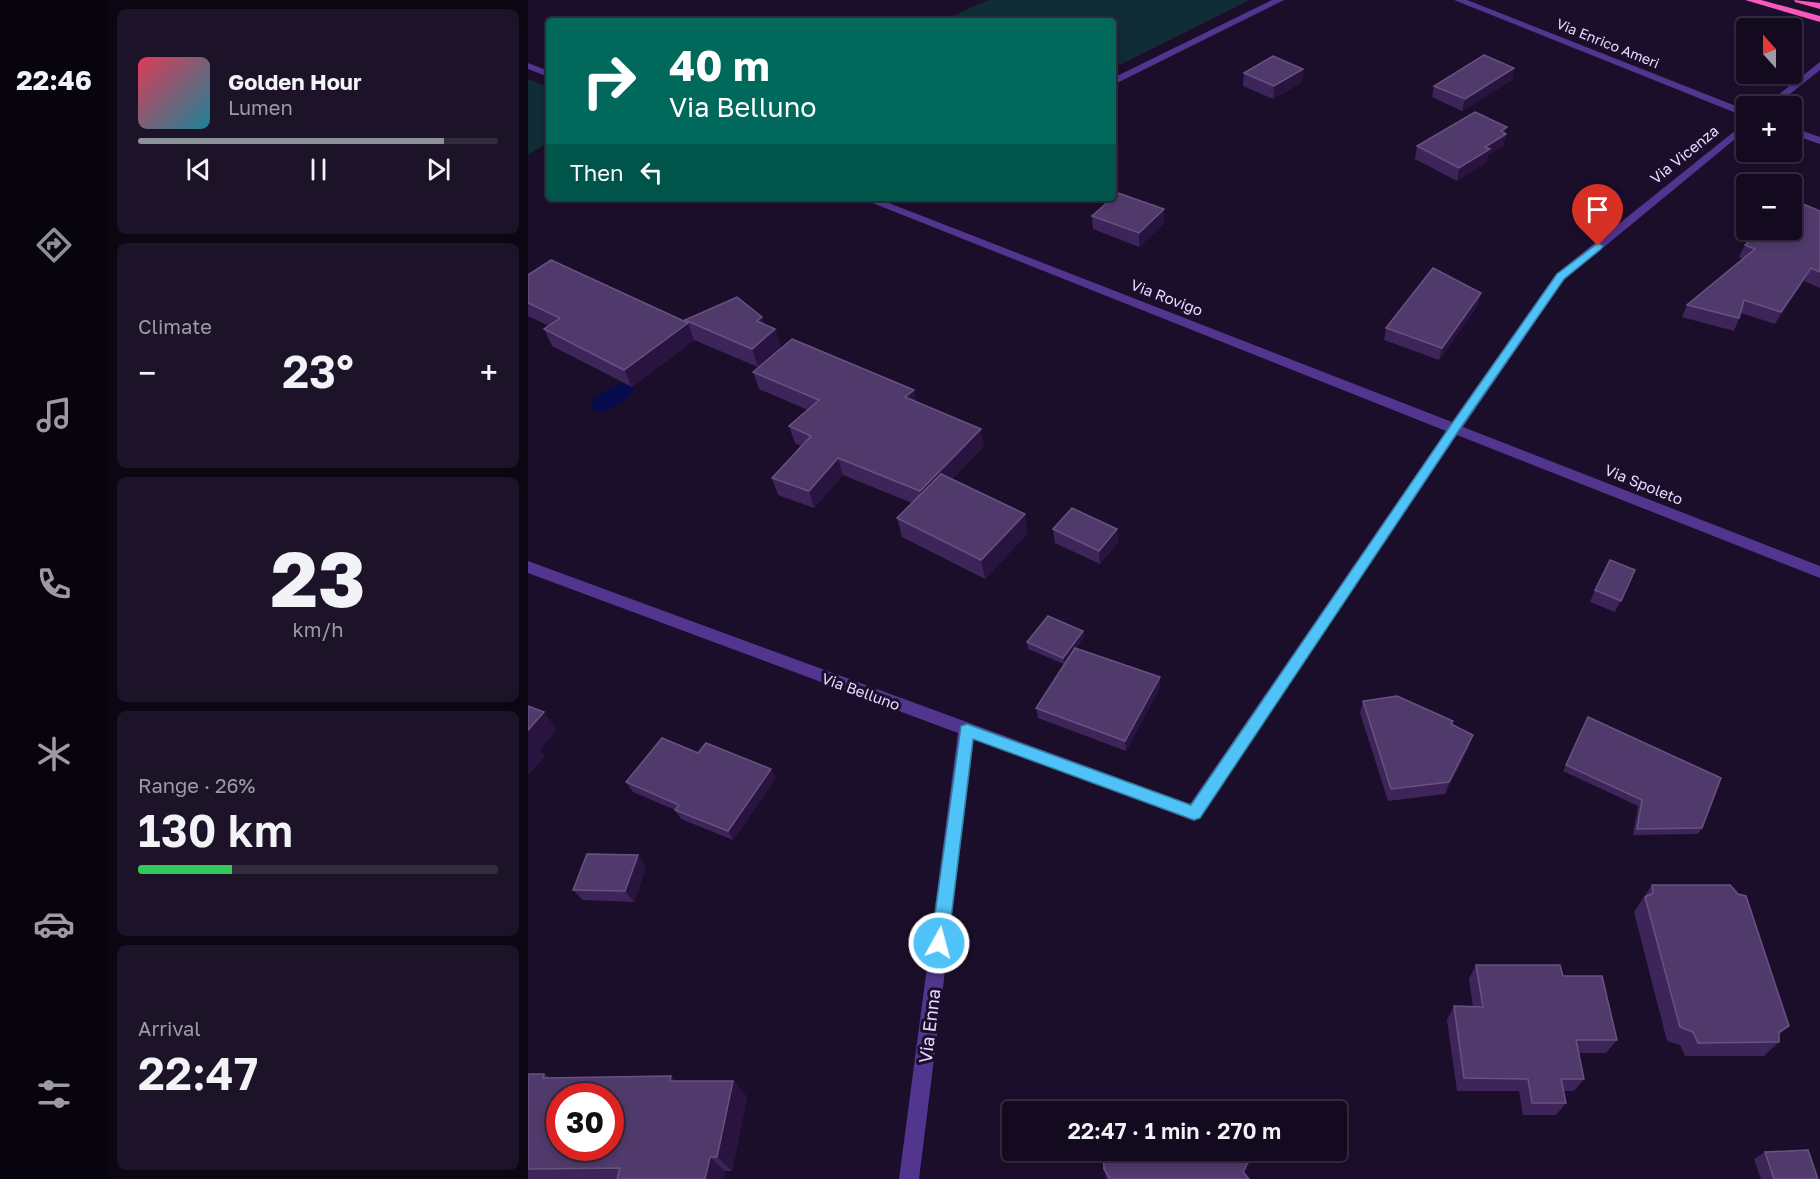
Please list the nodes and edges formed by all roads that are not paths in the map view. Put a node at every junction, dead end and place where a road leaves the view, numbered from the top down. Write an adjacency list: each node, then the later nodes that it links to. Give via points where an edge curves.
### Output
1 (1279, 0): 10 (street)
2 (1459, 0): 12 (street, Via Enrico Ameri)
3 (1750, 0): 6 (highway)
4 (1799, 0): 5 (highway)
5 (1820, 6)
6 (1820, 19)
7 (1820, 65): 11 (street)
8 (528, 66): 9 (street)
9 (546, 73)
10 (1116, 81)
11 (1781, 96)
12 (1736, 110)
13 (1736, 133): 17 (street, Via Vicenza, via 1560,277)
14 (1802, 134): 15 (street)
15 (1820, 141)
16 (874, 201): 17 (street, Via Rovigo)
17 (1455, 428): 19 (street, Via Spoleto); 21 (street, Via Vicenza)
18 (528, 567): 20 (street, Via Belluno)
19 (1820, 572)
20 (967, 730): 21 (street, Via Belluno); 22 (street, Via Enna)
21 (1194, 813)
22 (909, 1179)

